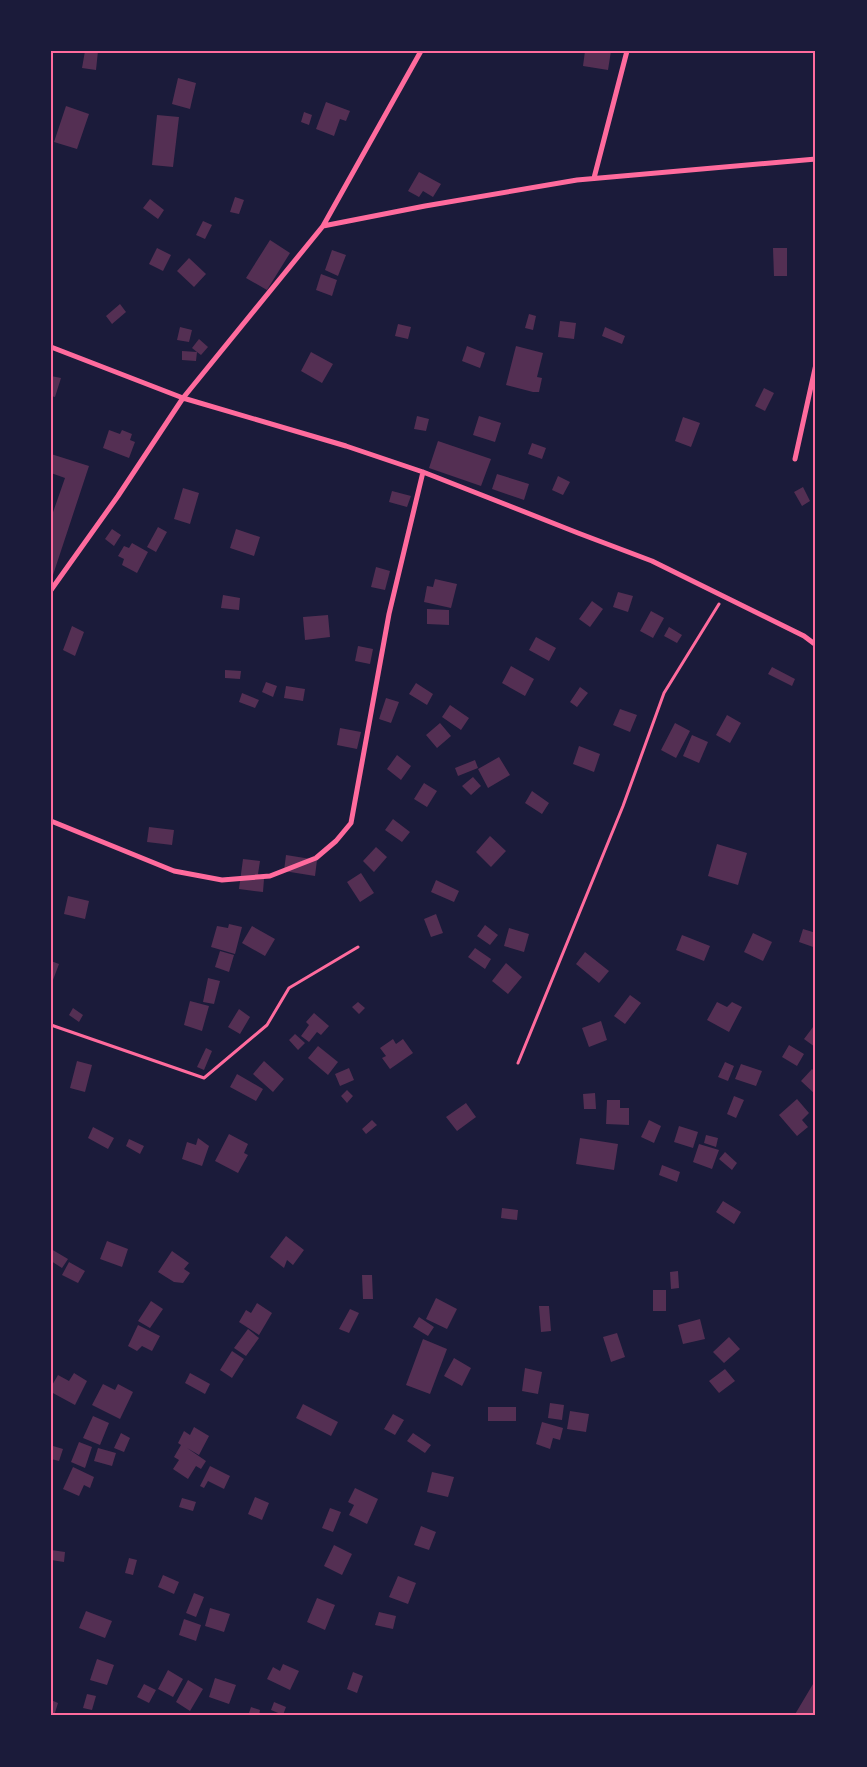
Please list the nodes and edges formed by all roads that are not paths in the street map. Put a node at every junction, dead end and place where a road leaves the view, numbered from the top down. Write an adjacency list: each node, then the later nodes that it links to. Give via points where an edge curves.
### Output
1 (421, 51): 5 (street)
2 (626, 51): 4 (street)
3 (816, 159): 4 (street)
4 (594, 178): 5 (street)
5 (323, 226): 8 (street)
6 (51, 347): 8 (street)
7 (816, 364): 9 (street)
8 (183, 398): 10 (street); 11 (street)
9 (795, 459)
10 (422, 472): 12 (street, via 652,561 804,636); 13 (street, via 389,614 351,823 336,842 316,858 270,876 222,880 174,871)
11 (51, 590)
12 (816, 645)
13 (51, 821)

